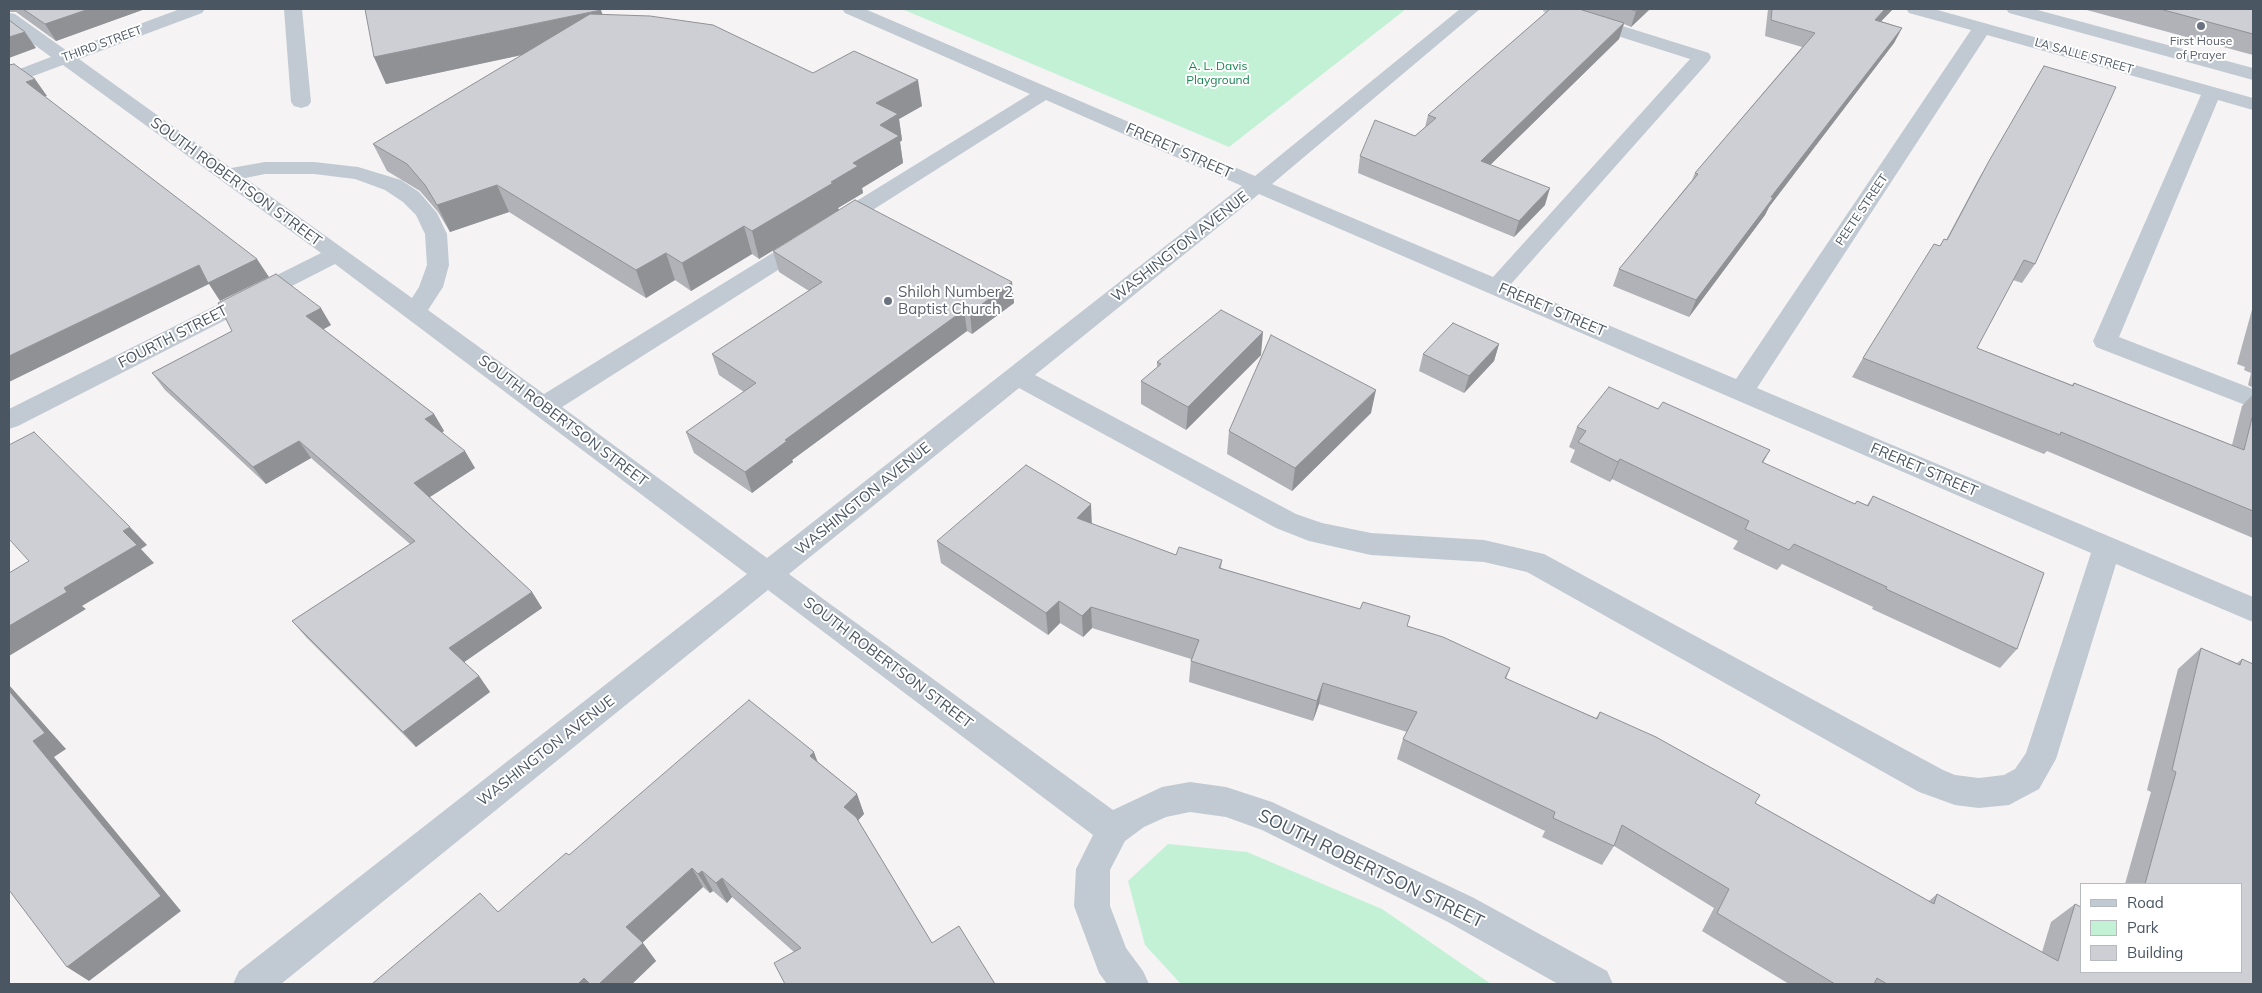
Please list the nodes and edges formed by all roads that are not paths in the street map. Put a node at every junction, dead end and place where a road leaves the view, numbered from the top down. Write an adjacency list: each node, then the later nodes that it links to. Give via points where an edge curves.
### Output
1 (196, 9): 10 (street, THIRD STREET)
2 (293, 9): 15 (street)
3 (851, 9): 14 (street, FRERET STREET)
4 (1471, 9): 18 (street, WASHINGTON AVENUE)
5 (1551, 9): 20 (street, via 1702,57)
6 (1915, 9): 9 (street, LA SALLE STREET)
7 (2015, 9): 11 (street, LA SALLE STREET)
8 (9, 18): 10 (street, SOUTH ROBERTSON STREET)
9 (1982, 28): 13 (street, LA SALLE STREET); 23 (street, PEETE STREET)
10 (64, 58): 12 (street, THIRD STREET); 17 (street, SOUTH ROBERTSON STREET)
11 (2253, 74)
12 (9, 79)
13 (2212, 92): 16 (street, LA SALLE STREET); 24 (street, via 2105,341)
14 (1044, 93): 18 (street, FRERET STREET); 25 (street)
15 (301, 102)
16 (2253, 104)
17 (226, 174): 19 (street, SOUTH ROBERTSON STREET); 21 (street, via 265,168 349,172 393,185 411,197 426,213 436,234 438,265 431,287)
18 (1257, 185): 20 (street, FRERET STREET); 22 (street, WASHINGTON AVENUE)
19 (337, 254): 21 (street, SOUTH ROBERTSON STREET); 26 (street, FOURTH STREET)
20 (1498, 286): 23 (street, FRERET STREET)
21 (415, 311): 25 (street, SOUTH ROBERTSON STREET)
22 (1017, 376): 27 (street, via 1286,521 1318,534 1371,544 1484,551 1534,562 1931,781 1955,790 1979,793 2009,790 2027,779 2040,759); 28 (street, WASHINGTON AVENUE)
23 (1741, 392): 27 (street, FRERET STREET)
24 (2253, 399)
25 (543, 407): 28 (street, SOUTH ROBERTSON STREET)
26 (9, 420)
27 (2107, 548): 29 (street, FRERET STREET)
28 (769, 574): 30 (street, SOUTH ROBERTSON STREET); 31 (street, WASHINGTON AVENUE)
29 (2253, 610)
30 (1113, 830): 32 (street, SOUTH ROBERTSON STREET, via 1093,869 1092,906 1112,960); 33 (street, SOUTH ROBERTSON STREET, via 1132,816 1162,802 1190,797 1226,802 1272,818 1461,910)
31 (252, 984)
32 (1130, 984)
33 (1594, 984)

